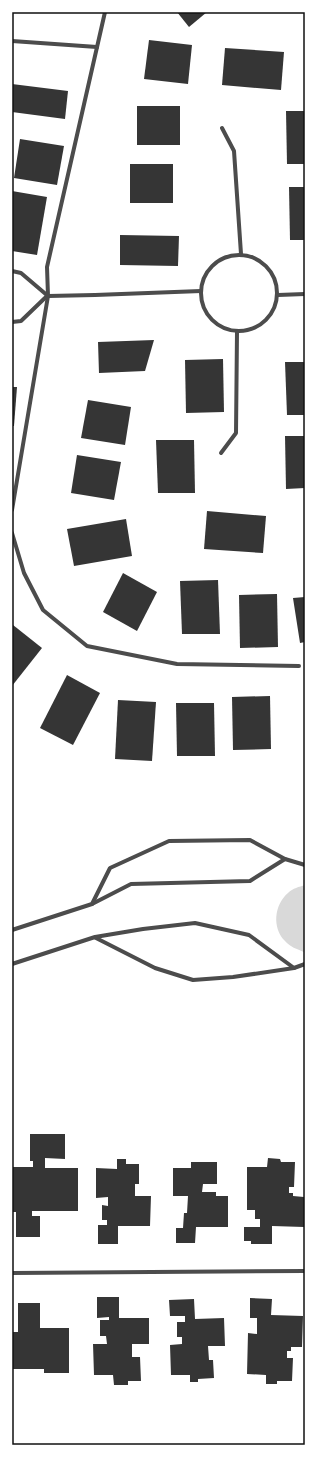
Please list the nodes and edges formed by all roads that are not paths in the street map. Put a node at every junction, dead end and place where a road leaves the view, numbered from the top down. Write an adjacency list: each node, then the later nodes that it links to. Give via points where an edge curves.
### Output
1 (105, 12): 3 (street)
2 (12, 41): 3 (street)
3 (97, 47): 10 (street, via 47,267)
4 (222, 128): 5 (street, via 234,151)
5 (241, 254): 7 (street, via 226,256 213,264 204,276); 9 (street, via 256,258 268,267 276,280)
6 (12, 271): 10 (street, via 21,273)
7 (201, 291): 10 (street); 12 (street, via 203,306 210,319 222,328)
8 (305, 294): 9 (street)
9 (278, 295): 12 (street, via 274,310 265,322 252,330)
10 (48, 296): 11 (street, via 21,321); 14 (street)
11 (12, 322)
12 (237, 332): 13 (street, via 236,432)
13 (221, 453)
14 (12, 510)
15 (12, 533): 16 (street, via 24,573 43,610 87,646 177,664)
16 (299, 666)
17 (285, 859): 18 (street); 19 (street, via 250,881 131,884); 19 (street, via 250,840 169,841 110,868)
18 (305, 866)
19 (92, 904): 20 (street)
20 (12, 930)
21 (95, 937): 22 (street); 24 (street, via 155,968 193,980); 24 (street, via 195,923 249,935)
22 (12, 964)
23 (305, 964): 24 (street)
24 (294, 968)
25 (305, 1271): 26 (street)
26 (12, 1273)

